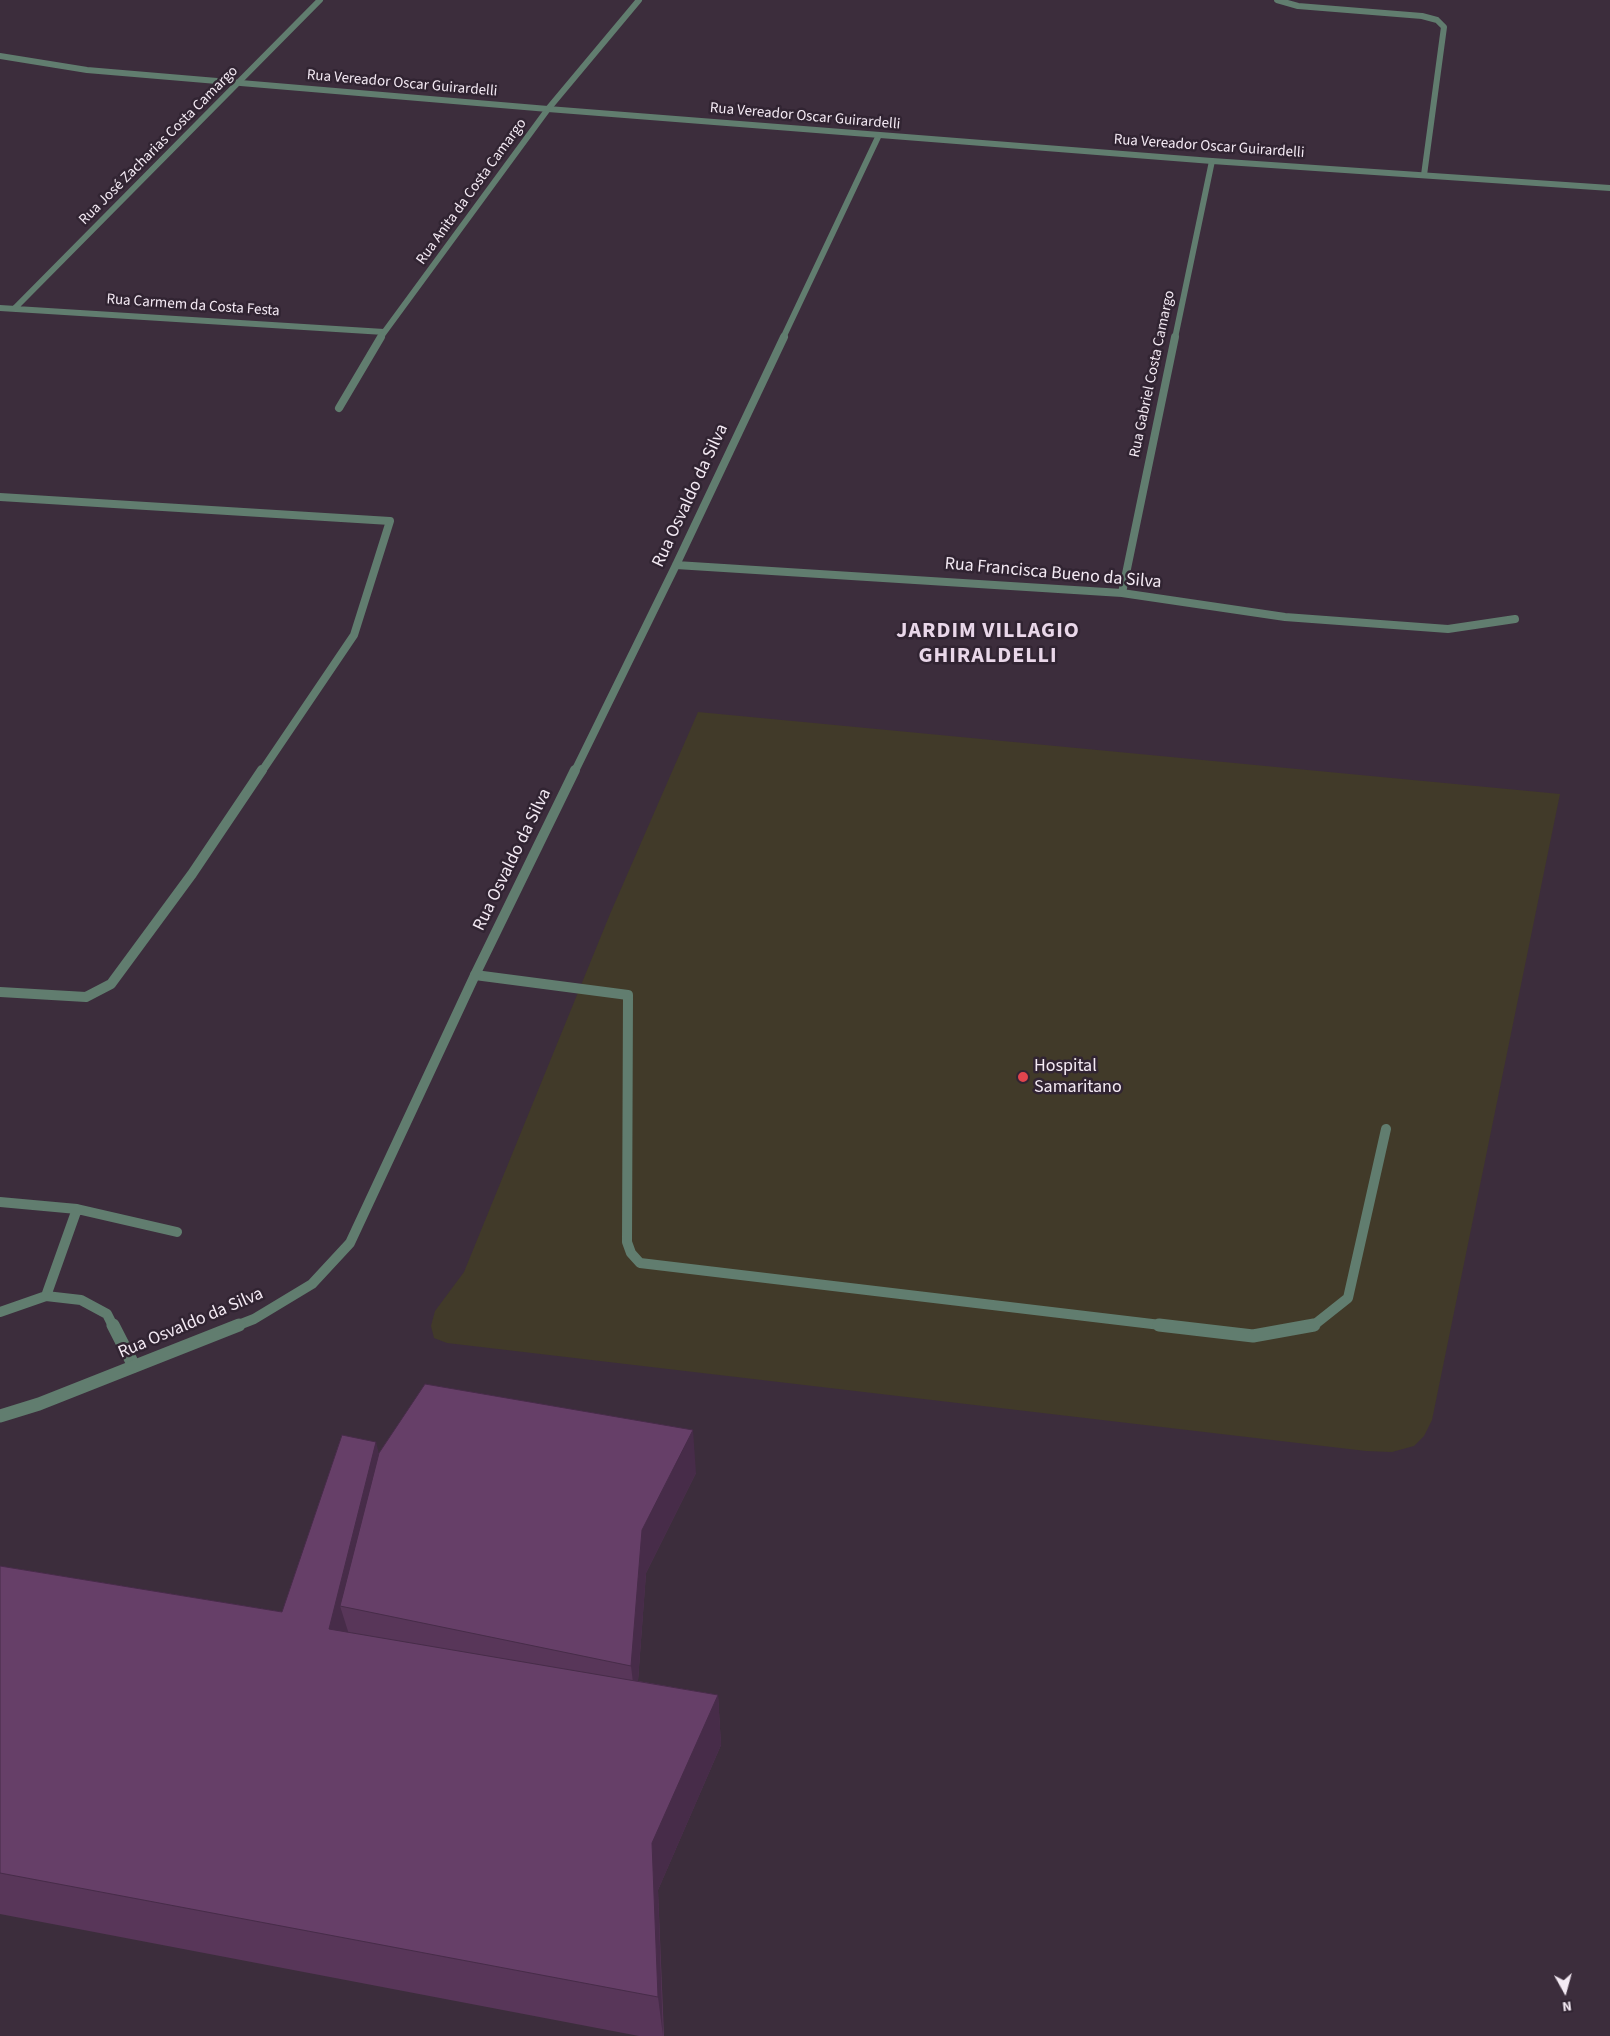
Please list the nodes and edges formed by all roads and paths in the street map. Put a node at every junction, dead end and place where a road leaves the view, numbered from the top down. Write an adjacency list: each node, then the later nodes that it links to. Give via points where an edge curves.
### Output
1 (320, 0): 5 (street, Rua José Zacharias Costa Camargo)
2 (639, 0): 6 (street, Rua Anita da Costa Camargo)
3 (1276, 0): 9 (street, via 1298,6 1422,16 1437,20 1444,27)
4 (0, 56): 5 (street, Rua Vereador Oscar Guirardelli, via 87,70)
5 (239, 83): 6 (street, Rua Vereador Oscar Guirardelli); 12 (street, Rua José Zacharias Costa Camargo)
6 (548, 109): 7 (street, Rua Vereador Oscar Guirardelli); 13 (street, Rua Anita da Costa Camargo)
7 (879, 135): 8 (street, Rua Vereador Oscar Guirardelli); 16 (street, Rua Osvaldo da Silva)
8 (1212, 161): 9 (street, Rua Vereador Oscar Guirardelli); 17 (street, Rua Gabriel Costa Camargo)
9 (1424, 175): 10 (street, Rua Vereador Oscar Guirardelli)
10 (1610, 187)
11 (0, 308): 12 (street, Rua Carmem da Costa Festa)
12 (14, 308): 13 (street, Rua Carmem da Costa Festa)
13 (384, 332): 14 (street, Rua Anita da Costa Camargo)
14 (339, 408)
15 (0, 497): 20 (street, via 390,521 354,635 192,874 111,984 86,997)
16 (676, 565): 17 (street, Rua Francisca Bueno da Silva); 19 (street, Rua Osvaldo da Silva)
17 (1122, 593): 18 (street, Rua Francisca Bueno da Silva, via 1285,617 1448,629)
18 (1515, 619)
19 (475, 975): 21 (street, via 628,995 627,1242 631,1253 640,1262 1253,1336 1314,1325 1348,1298); 27 (street, Rua Osvaldo da Silva, via 350,1243 312,1284 254,1318)
20 (0, 992)
21 (1386, 1129)
22 (0, 1202): 23 (street)
23 (77, 1209): 24 (street); 25 (street)
24 (177, 1232)
25 (46, 1296): 26 (street); 27 (street, via 81,1300 107,1314)
26 (0, 1312)
27 (134, 1366): 28 (street, Rua Osvaldo da Silva)
28 (0, 1416)

